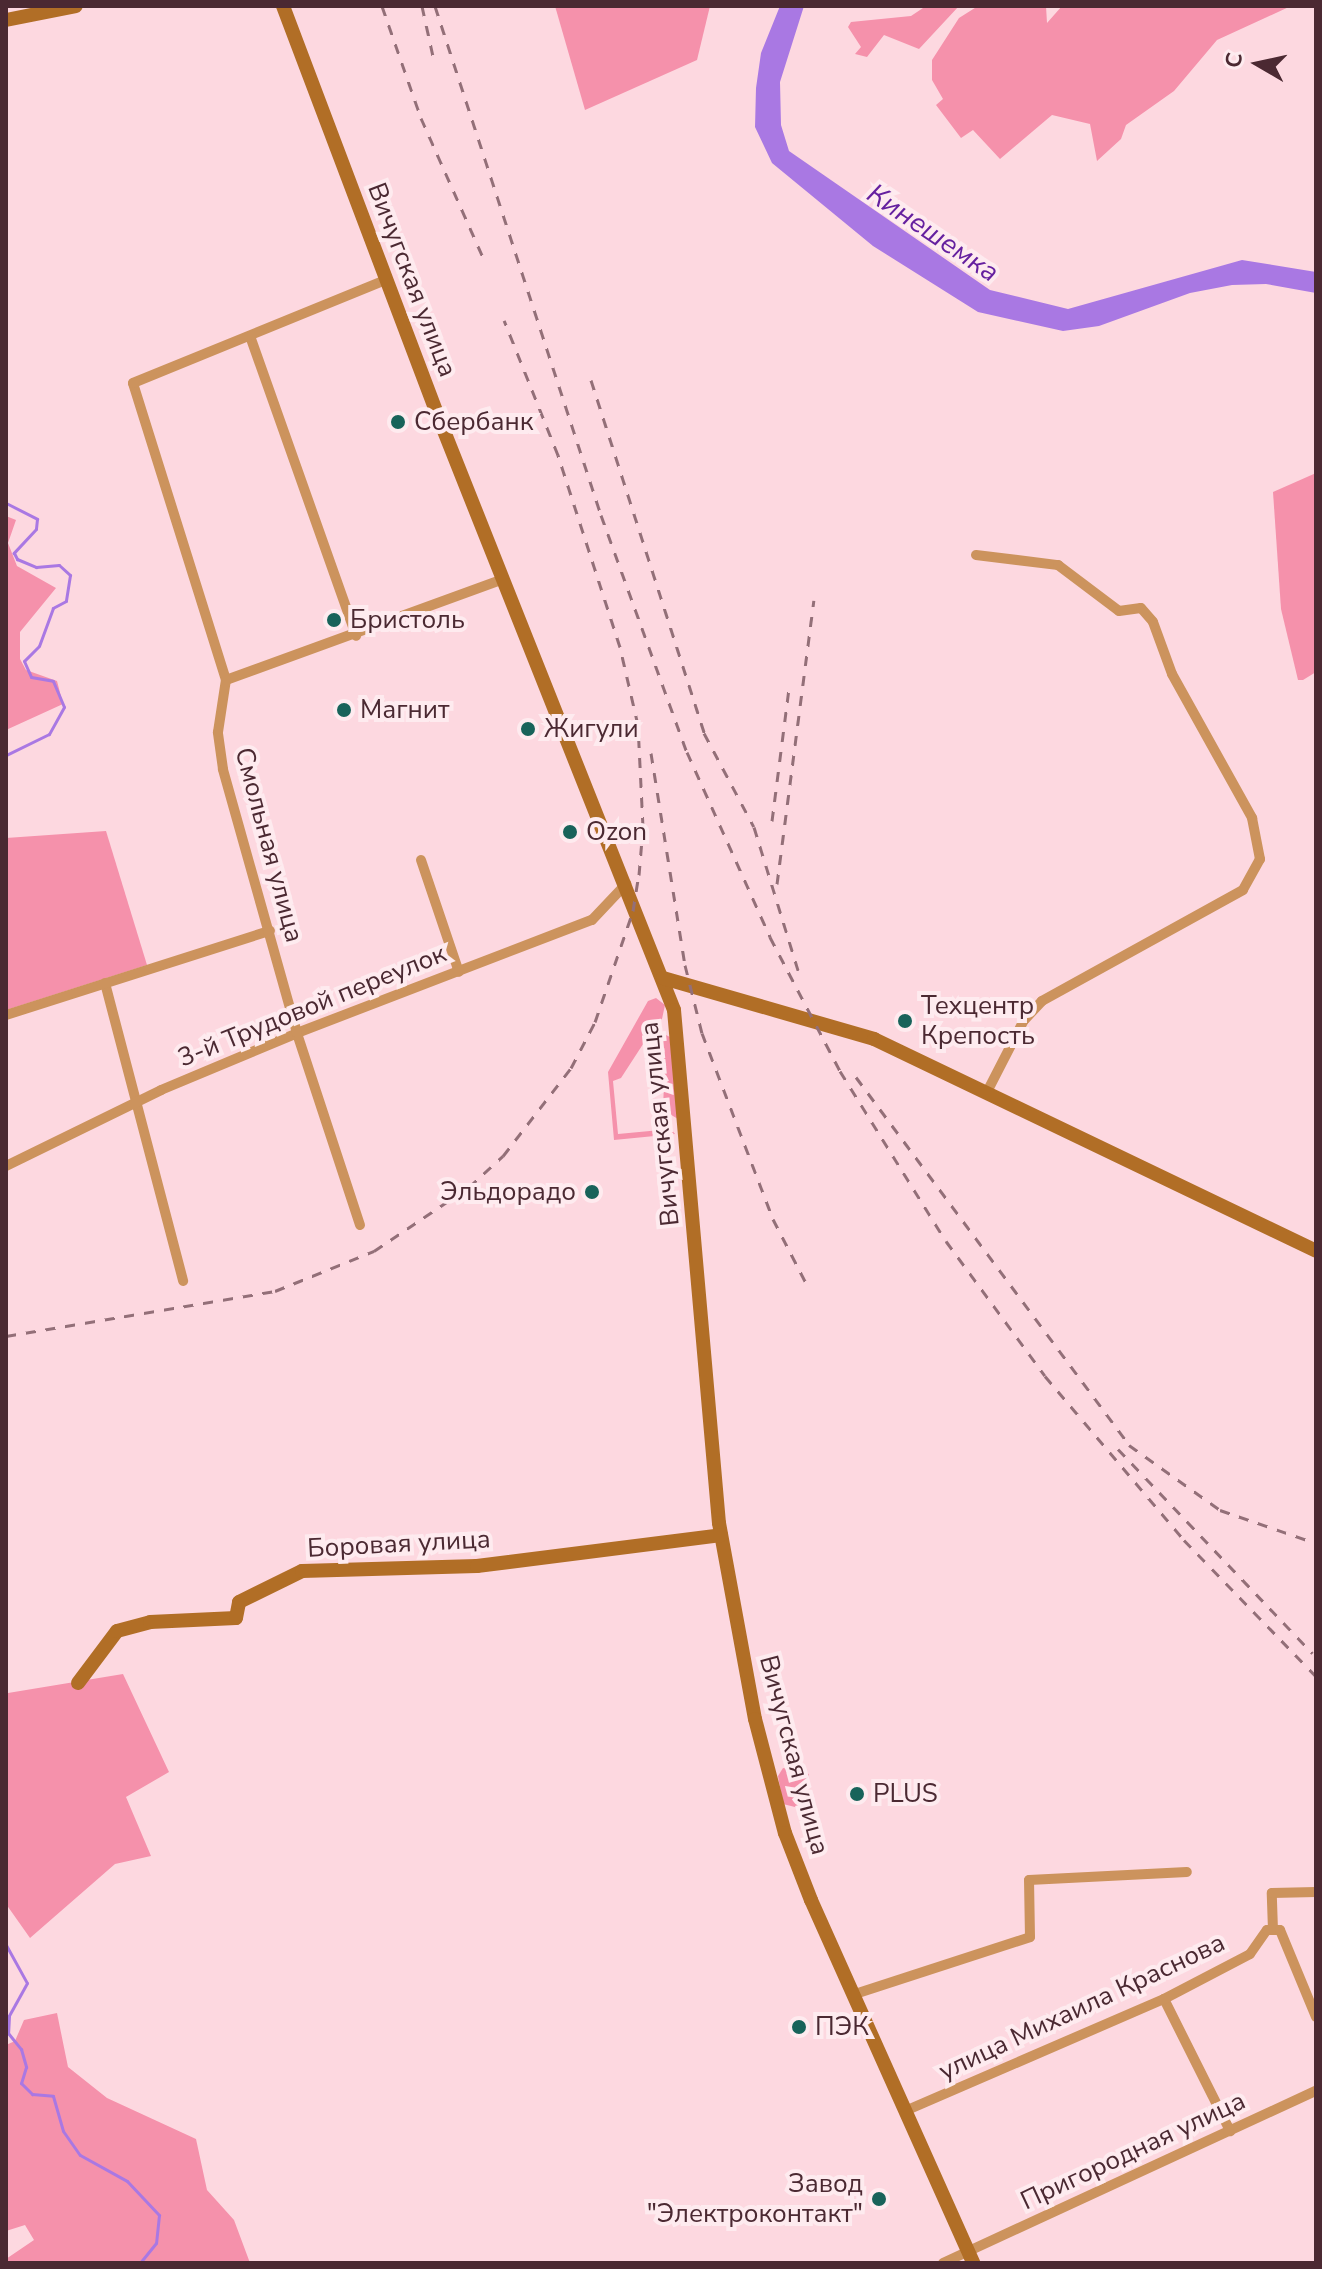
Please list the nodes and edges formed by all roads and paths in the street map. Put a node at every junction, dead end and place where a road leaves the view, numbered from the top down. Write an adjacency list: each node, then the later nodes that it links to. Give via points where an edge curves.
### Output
1 (76, 6): 3 (main road)
2 (283, 6): 4 (main road, Вичугская улица)
3 (6, 20)
4 (386, 280): 5 (street); 7 (main road, Вичугская улица)
5 (250, 336): 8 (street); 9 (street, Смольная улица, via 133,383)
6 (976, 555): 18 (street, via 1058,565 1119,611 1141,608 1153,622 1172,674 1252,818 1260,859 1243,890 1042,1001 1024,1020)
7 (504, 579): 8 (street); 11 (main road, Вичугская улица)
8 (356, 636): 9 (street)
9 (226, 680): 12 (street, Смольная улица, via 219,748)
10 (421, 860): 13 (street)
11 (627, 882): 13 (street, 3-й Трудовой переулок, via 592,920); 14 (main road, Вичугская улица, via 633,911)
12 (270, 931): 15 (street); 17 (street, Смольная улица)
13 (459, 972): 17 (street, 3-й Трудовой переулок)
14 (663, 978): 18 (main road, via 874,1039); 24 (main road, Вичугская улица, via 682,1057)
15 (105, 983): 16 (street); 19 (street)
16 (6, 1015)
17 (297, 1033): 19 (street, 3-й Трудовой переулок); 21 (street, Смольная улица)
18 (986, 1094): 22 (main road)
19 (136, 1102): 20 (street, 3-й Трудовой переулок); 23 (street)
20 (6, 1166)
21 (360, 1225)
22 (1316, 1251)
23 (183, 1281)
24 (721, 1535): 25 (main road, Боровая улица, via 477,1566 302,1571 239,1602 236,1618 150,1622 117,1631); 29 (main road, Вичугская улица, via 734,1618 780,1817)
25 (78, 1683)
26 (1187, 1872): 29 (street, via 1029,1880 1030,1937)
27 (1316, 1892): 28 (street, via 1272,1893)
28 (1270, 1930): 30 (street, улица Михаила Краснова, via 1250,1954); 31 (street, via 1280,1930)
29 (852, 1995): 33 (main road, Вичугская улица)
30 (1164, 1999): 33 (street, улица Михаила Краснова); 34 (street)
31 (1316, 2017)
32 (1316, 2091): 34 (street, Пригородная улица)
33 (905, 2111): 35 (main road, Вичугская улица)
34 (1230, 2131): 35 (street, Пригородная улица)
35 (971, 2257): 36 (street, Пригородная улица)
36 (943, 2263)

